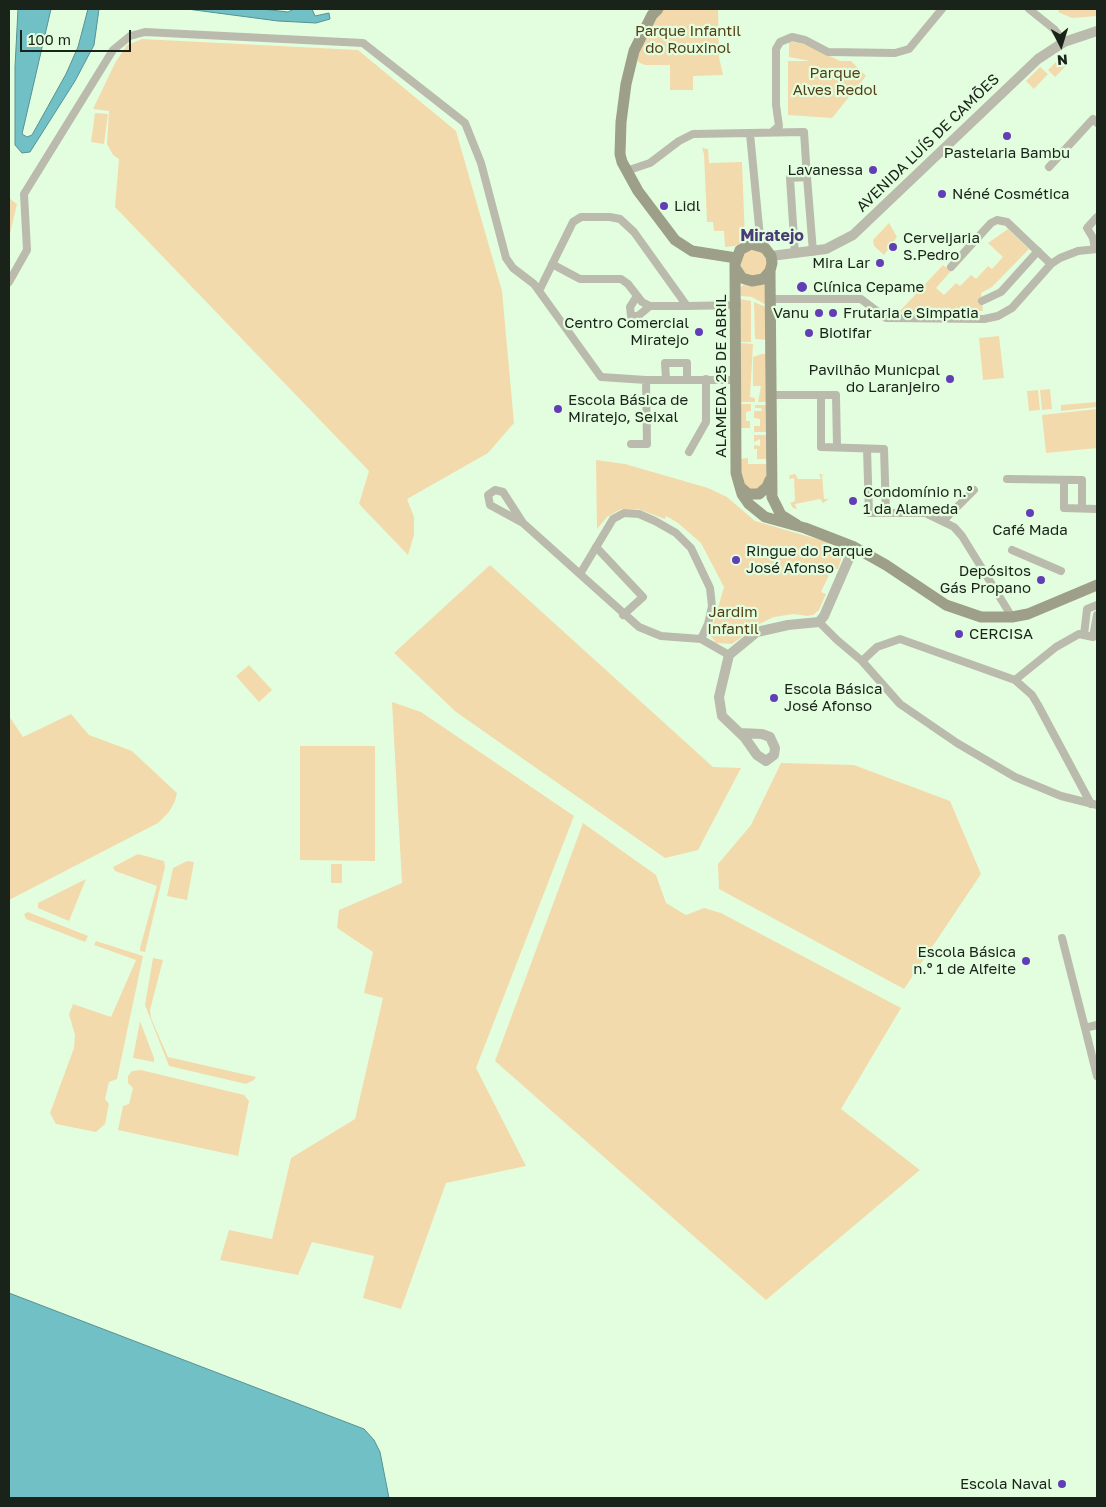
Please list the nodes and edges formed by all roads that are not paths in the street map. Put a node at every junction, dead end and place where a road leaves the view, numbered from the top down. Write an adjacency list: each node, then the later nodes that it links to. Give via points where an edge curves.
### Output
1 (658, 9): 10 (main road, via 634,51 626,84 620,154)
2 (942, 9): 7 (street, via 910,49 894,53 828,52 792,37 780,42 776,49 779,126)
3 (1029, 9): 5 (street, via 1054,29)
4 (1097, 31): 5 (street, AVENIDA LUÍS DE CAMÕES)
5 (1064, 42): 16 (street, AVENIDA LUÍS DE CAMÕES, via 1021,74 853,235 837,245)
6 (1097, 123): 9 (street, via 1093,120)
7 (772, 132): 8 (street); 11 (street, via 804,132)
8 (750, 134): 10 (street, via 693,134 650,163); 13 (street, via 760,237)
9 (1050, 167)
10 (626, 171): 19 (main road, via 675,240 692,251)
11 (807, 177): 16 (street); 17 (street, via 790,178)
12 (1097, 217): 14 (street, via 1087,228)
13 (756, 244): 18 (main road); 19 (main road, via 743,247)
14 (1096, 249): 21 (street, via 1070,253)
15 (1038, 251): 21 (street); 22 (street, via 1006,222 997,220); 28 (street, via 1001,292)
16 (813, 252): 17 (street, AVENIDA LUÍS DE CAMÕES)
17 (795, 254): 18 (street, AVENIDA LUÍS DE CAMÕES)
18 (771, 256): 23 (main road)
19 (736, 263): 23 (main road, ALAMEDA 25 DE ABRIL, via 742,278 752,281 763,279); 29 (main road, ALAMEDA 25 DE ABRIL)
20 (552, 264): 25 (street); 26 (street, via 580,279 621,280); 31 (street, via 573,222 581,217 620,220 634,232)
21 (1051, 264): 27 (street, via 1012,308 984,319 886,318 860,299)
22 (951, 267)
23 (770, 271): 27 (main road)
24 (9, 282): 25 (street, via 27,250 24,194 113,50 130,36 145,32 363,43 465,123 481,163 506,258)
25 (539, 291): 35 (street, via 601,377)
26 (637, 296): 30 (street); 30 (street, via 630,306 631,316 638,316)
27 (772, 299): 37 (main road)
28 (982, 301)
29 (737, 304): 31 (street); 36 (main road, ALAMEDA 25 DE ABRIL)
30 (650, 306): 31 (street)
31 (687, 306)
32 (666, 379): 33 (street); 33 (street, via 665,363 687,364); 35 (street)
33 (687, 379): 34 (street)
34 (706, 379): 36 (street); 46 (street, via 706,422)
35 (646, 380): 40 (street)
36 (736, 380): 50 (main road, ALAMEDA 25 DE ABRIL)
37 (771, 395): 38 (street); 48 (main road)
38 (821, 395): 44 (street, via 822,447); 44 (street, via 836,395)
39 (629, 400): 40 (street)
40 (646, 400): 41 (street)
41 (646, 418): 42 (street); 43 (street, via 647,444)
42 (662, 418)
43 (631, 444)
44 (837, 447): 45 (street)
45 (867, 449): 54 (street, via 869,513); 54 (street, via 884,449)
46 (689, 452)
47 (1007, 479): 49 (street)
48 (770, 480): 50 (main road, via 763,492 754,495 743,491); 57 (main road, via 774,505 781,515)
49 (1064, 480): 52 (street, via 1082,480); 52 (street, via 1064,508)
50 (737, 483): 57 (main road, via 755,511 765,517)
51 (974, 490): 55 (street)
52 (1082, 508): 53 (street)
53 (1097, 508)
54 (886, 513): 55 (street, via 925,514)
55 (944, 520): 67 (street, via 962,536)
56 (523, 523): 56 (street, via 503,492 495,490 488,495 490,505); 62 (street)
57 (797, 525): 59 (main road)
58 (596, 547): 62 (street); 66 (street, via 643,597); 70 (street, via 613,519 624,513 639,514 676,533 690,548 710,588 712,606)
59 (854, 548): 67 (main road, via 955,610 981,617); 68 (street)
60 (1012, 550): 61 (street)
61 (1061, 571)
62 (580, 574): 66 (street)
63 (1097, 585): 67 (main road, via 1040,610)
64 (1097, 605): 69 (street, via 1087,610)
65 (1097, 615): 69 (street, via 1093,637)
66 (623, 616): 70 (street, via 661,636)
67 (1012, 618)
68 (819, 622): 71 (street, via 757,632); 72 (street)
69 (1084, 635): 73 (street, via 1079,634 1056,647)
70 (701, 639): 71 (street)
71 (729, 655): 74 (street, via 719,708 722,716)
72 (862, 661): 73 (street, via 877,647 900,639); 75 (street, via 900,704 957,743 1015,777 1061,796)
73 (1015, 680): 75 (street, via 1032,695)
74 (740, 733)
75 (1094, 805)
76 (1062, 938): 78 (street)
77 (1097, 1024): 78 (street)
78 (1085, 1028): 79 (street)
79 (1097, 1076)

